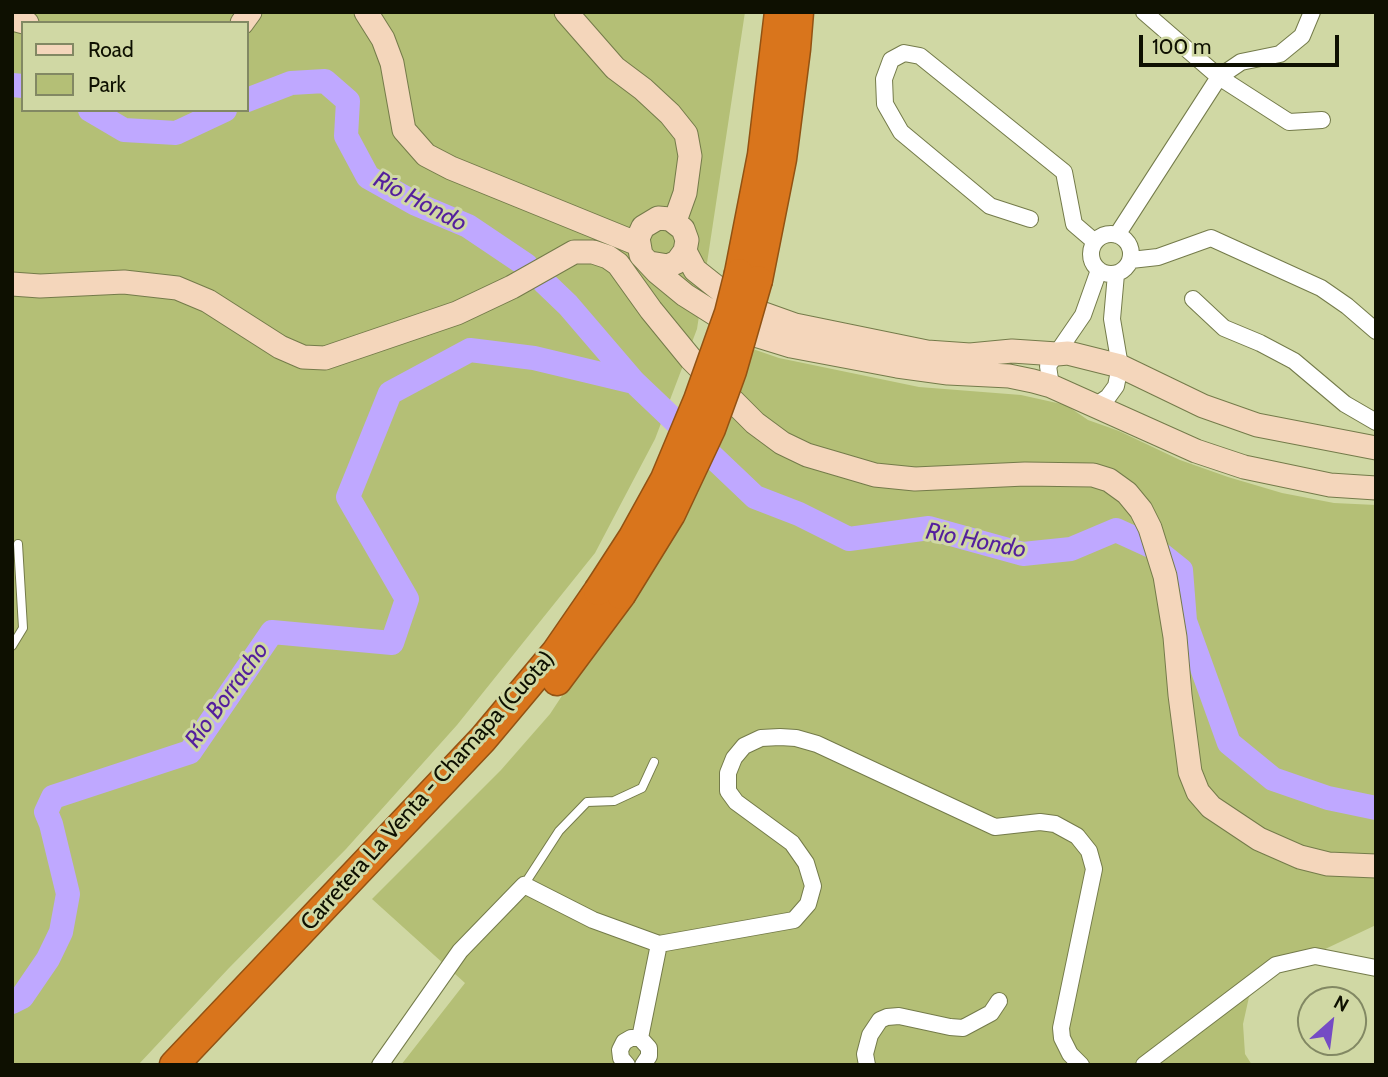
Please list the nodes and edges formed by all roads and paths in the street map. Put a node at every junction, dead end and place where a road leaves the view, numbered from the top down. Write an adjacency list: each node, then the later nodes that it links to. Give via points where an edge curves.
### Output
1 (366, 12): 14 (main road, via 383,38 392,64 404,130 426,155)
2 (566, 12): 10 (main road, via 614,68 643,89 686,134 690,156)
3 (779, 12): 18 (highway, Carretera La Venta - Chamapa (Cuota))
4 (799, 12): 18 (highway, Carretera La Venta - Chamapa (Cuota), via 782,159)
5 (1144, 12): 7 (street)
6 (1312, 12): 7 (street, via 1302,36 1280,54 1241,62)
7 (1219, 77): 8 (street, via 1289,122); 11 (street)
8 (1322, 120)
9 (1030, 219): 12 (street, via 990,206 901,132 885,104 884,79 891,60 904,53 920,56 1064,172 1074,225)
10 (676, 221): 13 (main road, via 686,234); 14 (main road, via 658,218 647,223 640,232)
11 (1117, 235): 12 (street, via 1105,235); 15 (street, via 1131,250)
12 (1095, 242): 16 (street, via 1092,262)
13 (685, 251): 14 (main road, via 668,266); 22 (main road, via 695,270 739,305 795,325 927,352)
14 (644, 254): 24 (main road, via 685,295 742,331 865,361 1009,376)
15 (1130, 260): 17 (street); 21 (street, via 1158,257 1211,238 1321,288)
16 (1098, 270): 17 (street); 22 (street, via 1083,315)
17 (1116, 274): 23 (street, via 1112,319)
18 (748, 276): 30 (highway, Carretera La Venta - Chamapa (Cuota), bridge, via 736,359 711,429 671,514)
19 (12, 284): 33 (main road, via 124,282 177,288 208,301 280,347 303,357 325,358 457,313 574,252 599,253 618,264 691,359 755,423 807,455 875,475 915,479 1093,475 1127,494 1141,510 1162,563 1190,772 1198,792 1211,807 1259,839 1300,857 1328,864)
20 (1193, 299): 26 (street, via 1224,328 1294,361 1345,404)
21 (1376, 331)
22 (1056, 354): 23 (main road); 24 (street, via 1048,366)
23 (1120, 366): 25 (street, via 1116,386); 27 (main road, via 1257,425)
24 (1051, 386): 25 (main road)
25 (1095, 406): 28 (main road, via 1244,467 1330,485)
26 (1376, 422)
27 (1376, 448)
28 (1376, 488)
29 (18, 544): 31 (lane, via 23,628)
30 (610, 593): 41 (highway, Carretera La Venta - Chamapa (Cuota), via 482,739); 42 (highway, Carretera La Venta - Chamapa (Cuota), via 566,669 496,752)
31 (12, 646)
32 (654, 762): 34 (lane, via 642,788 614,801 587,802 559,831)
33 (1376, 866)
34 (524, 885): 35 (street, via 593,920); 43 (street, via 460,951)
35 (659, 944): 38 (street); 45 (street, via 794,920 808,904 813,886 806,863 792,843 736,803 728,791 728,773 744,746 761,738 796,738 817,744 995,827 1055,824 1077,836 1089,850 1094,869 1061,1028 1070,1054)
36 (1376, 968): 46 (street, via 1315,956 1276,965)
37 (999, 1001): 44 (street, via 991,1013 963,1028 899,1016 880,1020 864,1054)
38 (640, 1038): 39 (street, via 624,1042); 40 (street, via 649,1048)
39 (622, 1063)
40 (646, 1064)
41 (174, 1065)
42 (199, 1065)
43 (380, 1065)
44 (867, 1065)
45 (1081, 1065)
46 (1144, 1065)

